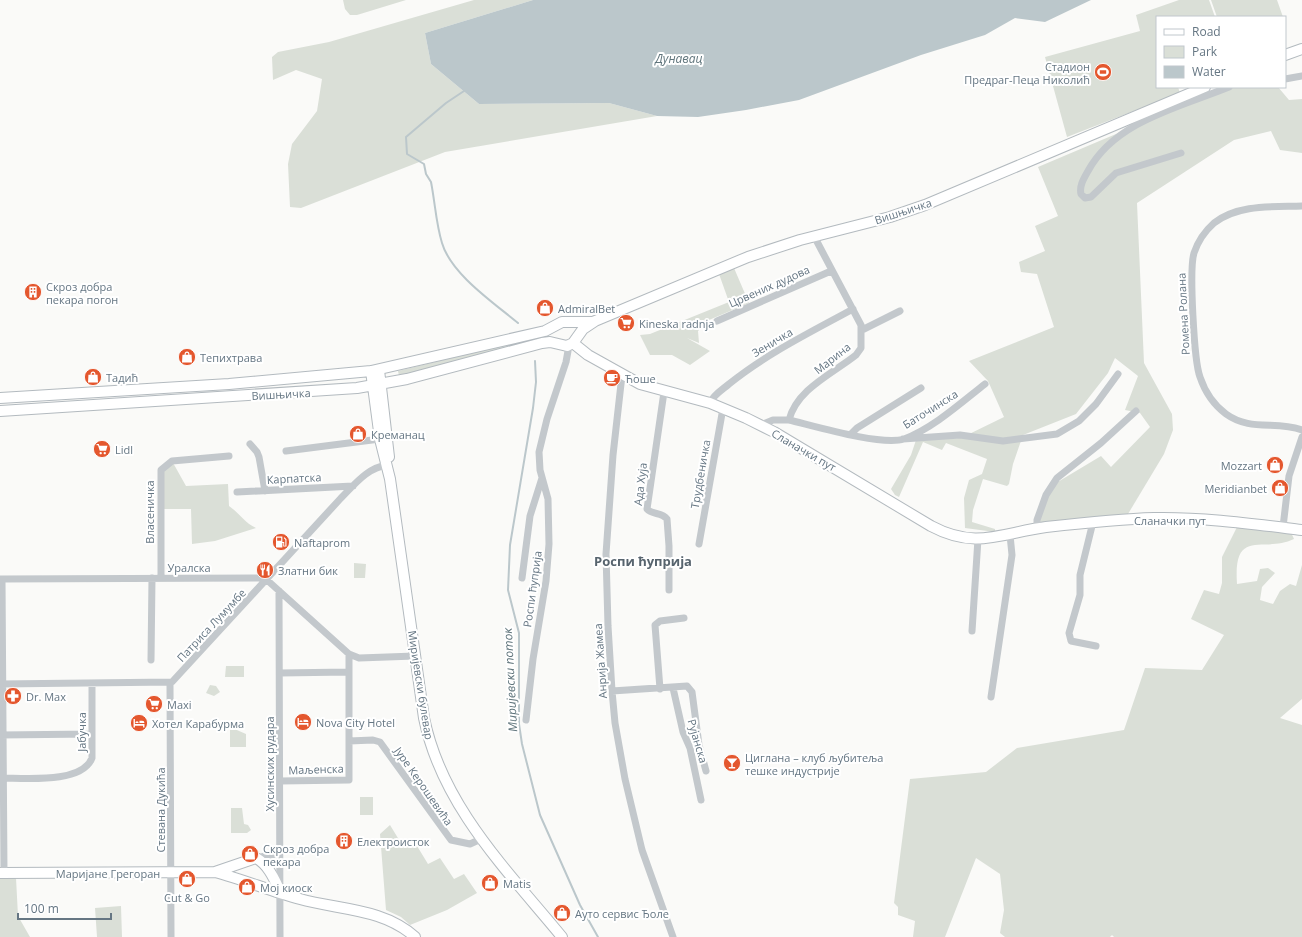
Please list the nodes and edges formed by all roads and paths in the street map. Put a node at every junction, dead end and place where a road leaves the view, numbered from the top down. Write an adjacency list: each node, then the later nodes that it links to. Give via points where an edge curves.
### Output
1 (1302, 49): 2 (street)
2 (1286, 55)
3 (1302, 76): 4 (street)
4 (1286, 79)
5 (1203, 88): 9 (street, Вишњичка, via 925,205 890,217)
6 (1226, 88): 7 (street, via 1156,116 1123,133 1096,158 1082,183 1081,194 1085,198 1091,197 1116,172)
7 (1180, 153)
8 (1302, 206): 33 (street, Ромена Ролана, via 1246,209 1234,212 1213,224 1194,253 1191,272 1200,379 1214,402 1226,414 1248,424 1286,425)
9 (814, 236): 10 (street, Марина); 13 (street, Вишњичка, via 738,261)
10 (831, 271): 11 (street, Марина); 14 (street, Црвених дудова)
11 (853, 309): 17 (street, Марина); 27 (street, Зеничка, via 747,370 716,394)
12 (900, 311): 17 (street)
13 (595, 321): 15 (street, Вишњичка); 18 (street, Вишњичка)
14 (716, 321)
15 (569, 323): 16 (street, Вишњичка, via 562,322); 18 (street, via 576,330)
16 (556, 325): 18 (street, via 552,335); 19 (street, Вишњичка, via 539,332)
17 (862, 330): 31 (street, Марина, via 859,352 804,394 793,407)
18 (568, 342): 21 (street, Сланачки пут); 23 (street, Вишњичка, via 546,342 524,347); 42 (street, Роспи ћуприја, via 563,374 540,447)
19 (375, 370): 23 (street, Миријевски булевар); 26 (street, Вишњичка, via 229,384)
20 (1118, 374): 37 (street, via 1096,404 1079,421 1057,434 1003,441 960,435)
21 (622, 375): 25 (street, Сланачки пут); 73 (street, Анрија Жамеа, via 606,554)
22 (985, 384): 37 (street, Баточинска, via 941,418)
23 (377, 386): 29 (street, Вишњичка); 36 (street, Миријевски булевар); 41 (street, Миријевски булевар, via 389,454)
24 (921, 388): 34 (street)
25 (664, 392): 27 (street, Сланачки пут); 58 (street, Ада Хуја, via 647,509 667,519)
26 (0, 398)
27 (710, 403): 28 (street, Сланачки пут)
28 (723, 408): 32 (street, Сланачки пут); 52 (street, Трудбеничка)
29 (0, 411)
30 (1136, 411): 48 (street, via 1107,439 1057,478 1046,494)
31 (789, 420): 32 (street, via 773,420); 34 (street, Баточинска)
32 (761, 425): 51 (street, Сланачки пут, via 942,532)
33 (1302, 430)
34 (851, 434): 37 (street, Баточинска, via 878,440)
35 (1302, 437): 47 (street, via 1289,476)
36 (380, 439): 39 (street); 41 (street, Миријевски булевар)
37 (903, 439)
38 (250, 444): 44 (street, via 259,458)
39 (286, 450)
40 (229, 456): 54 (street, Власеничка, via 172,461 161,470)
41 (388, 464): 43 (street, Патриса Лумумбе, via 378,466); 64 (street, Миријевски булевар)
42 (542, 478): 55 (street, via 530,516); 75 (street, Роспи ћуприја, via 548,499 548,566)
43 (353, 486): 44 (street, Карпатска); 57 (street, Патриса Лумумбе)
44 (265, 491): 45 (street, Карпатска)
45 (237, 492)
46 (1093, 522): 47 (street, Сланачки пут, via 1177,518); 48 (street, Сланачки пут); 62 (street, via 1080,574 1080,594 1069,633 1071,640)
47 (1283, 527): 49 (street, Сланачки пут)
48 (1037, 528): 50 (street, Сланачки пут)
49 (1302, 530)
50 (1010, 535): 51 (street, Сланачки пут); 74 (street, via 1012,555)
51 (978, 539): 61 (street)
52 (699, 544)
53 (152, 578): 54 (street, Уралска); 56 (street, Уралска); 65 (street)
54 (161, 578): 57 (street, Уралска)
55 (522, 578)
56 (1, 579): 69 (street)
57 (267, 580): 59 (street); 68 (street, Патриса Лумумбе)
58 (669, 590)
59 (279, 591): 63 (street); 67 (street, Хусинских рудара)
60 (684, 618): 72 (street, via 655,624)
61 (972, 631)
62 (1096, 646)
63 (348, 654): 64 (street, via 359,658); 66 (street, Маљенска)
64 (415, 656): 83 (street, Миријевски булевар, via 424,718 434,754 453,798)
65 (152, 660)
66 (348, 672): 67 (street); 78 (street, Маљенска)
67 (280, 673): 81 (street, Хусинских рудара)
68 (170, 683): 70 (street); 87 (street, Стевана Дукића)
69 (2, 684): 70 (street); 77 (street)
70 (92, 684): 76 (street, Јабучка)
71 (673, 688): 72 (street); 79 (street, via 687,686 691,689 699,745); 82 (street, Рујанска)
72 (660, 689): 73 (street)
73 (612, 691): 98 (street, Анрија Жамеа, via 626,780 641,845)
74 (991, 696)
75 (526, 720)
76 (92, 734): 77 (street); 80 (street, Јабучка, via 90,763 76,773 65,776)
77 (2, 735): 80 (street)
78 (349, 741): 81 (street, Маљенска, via 349,780); 83 (street, Јуре Керошевића, via 380,742 451,840 470,844)
79 (706, 771)
80 (2, 778): 89 (street)
81 (280, 781): 84 (street, Хусинских рудара)
82 (701, 800)
83 (482, 839): 97 (street, Миријевски булевар)
84 (280, 853): 85 (street); 90 (street, Хусинских рудара)
85 (256, 858): 86 (street, Маријане Грегоран); 90 (street)
86 (241, 864): 88 (street, Маријане Грегоран); 91 (street, via 238,870)
87 (171, 872): 88 (street, Маријане Грегоран); 89 (street, Маријане Грегоран); 94 (street, Стевана Дукића)
88 (215, 872): 91 (street, Маријане Грегоран)
89 (2, 873)
90 (275, 876): 92 (street); 93 (street)
91 (242, 880): 92 (street, Маријане Грегоран)
92 (256, 885): 93 (street, Маријане Грегоран)
93 (281, 893): 95 (street); 96 (street, Маријане Грегоран, via 384,917)
94 (171, 937)
95 (280, 937)
96 (415, 937)
97 (562, 937)
98 (673, 937)

